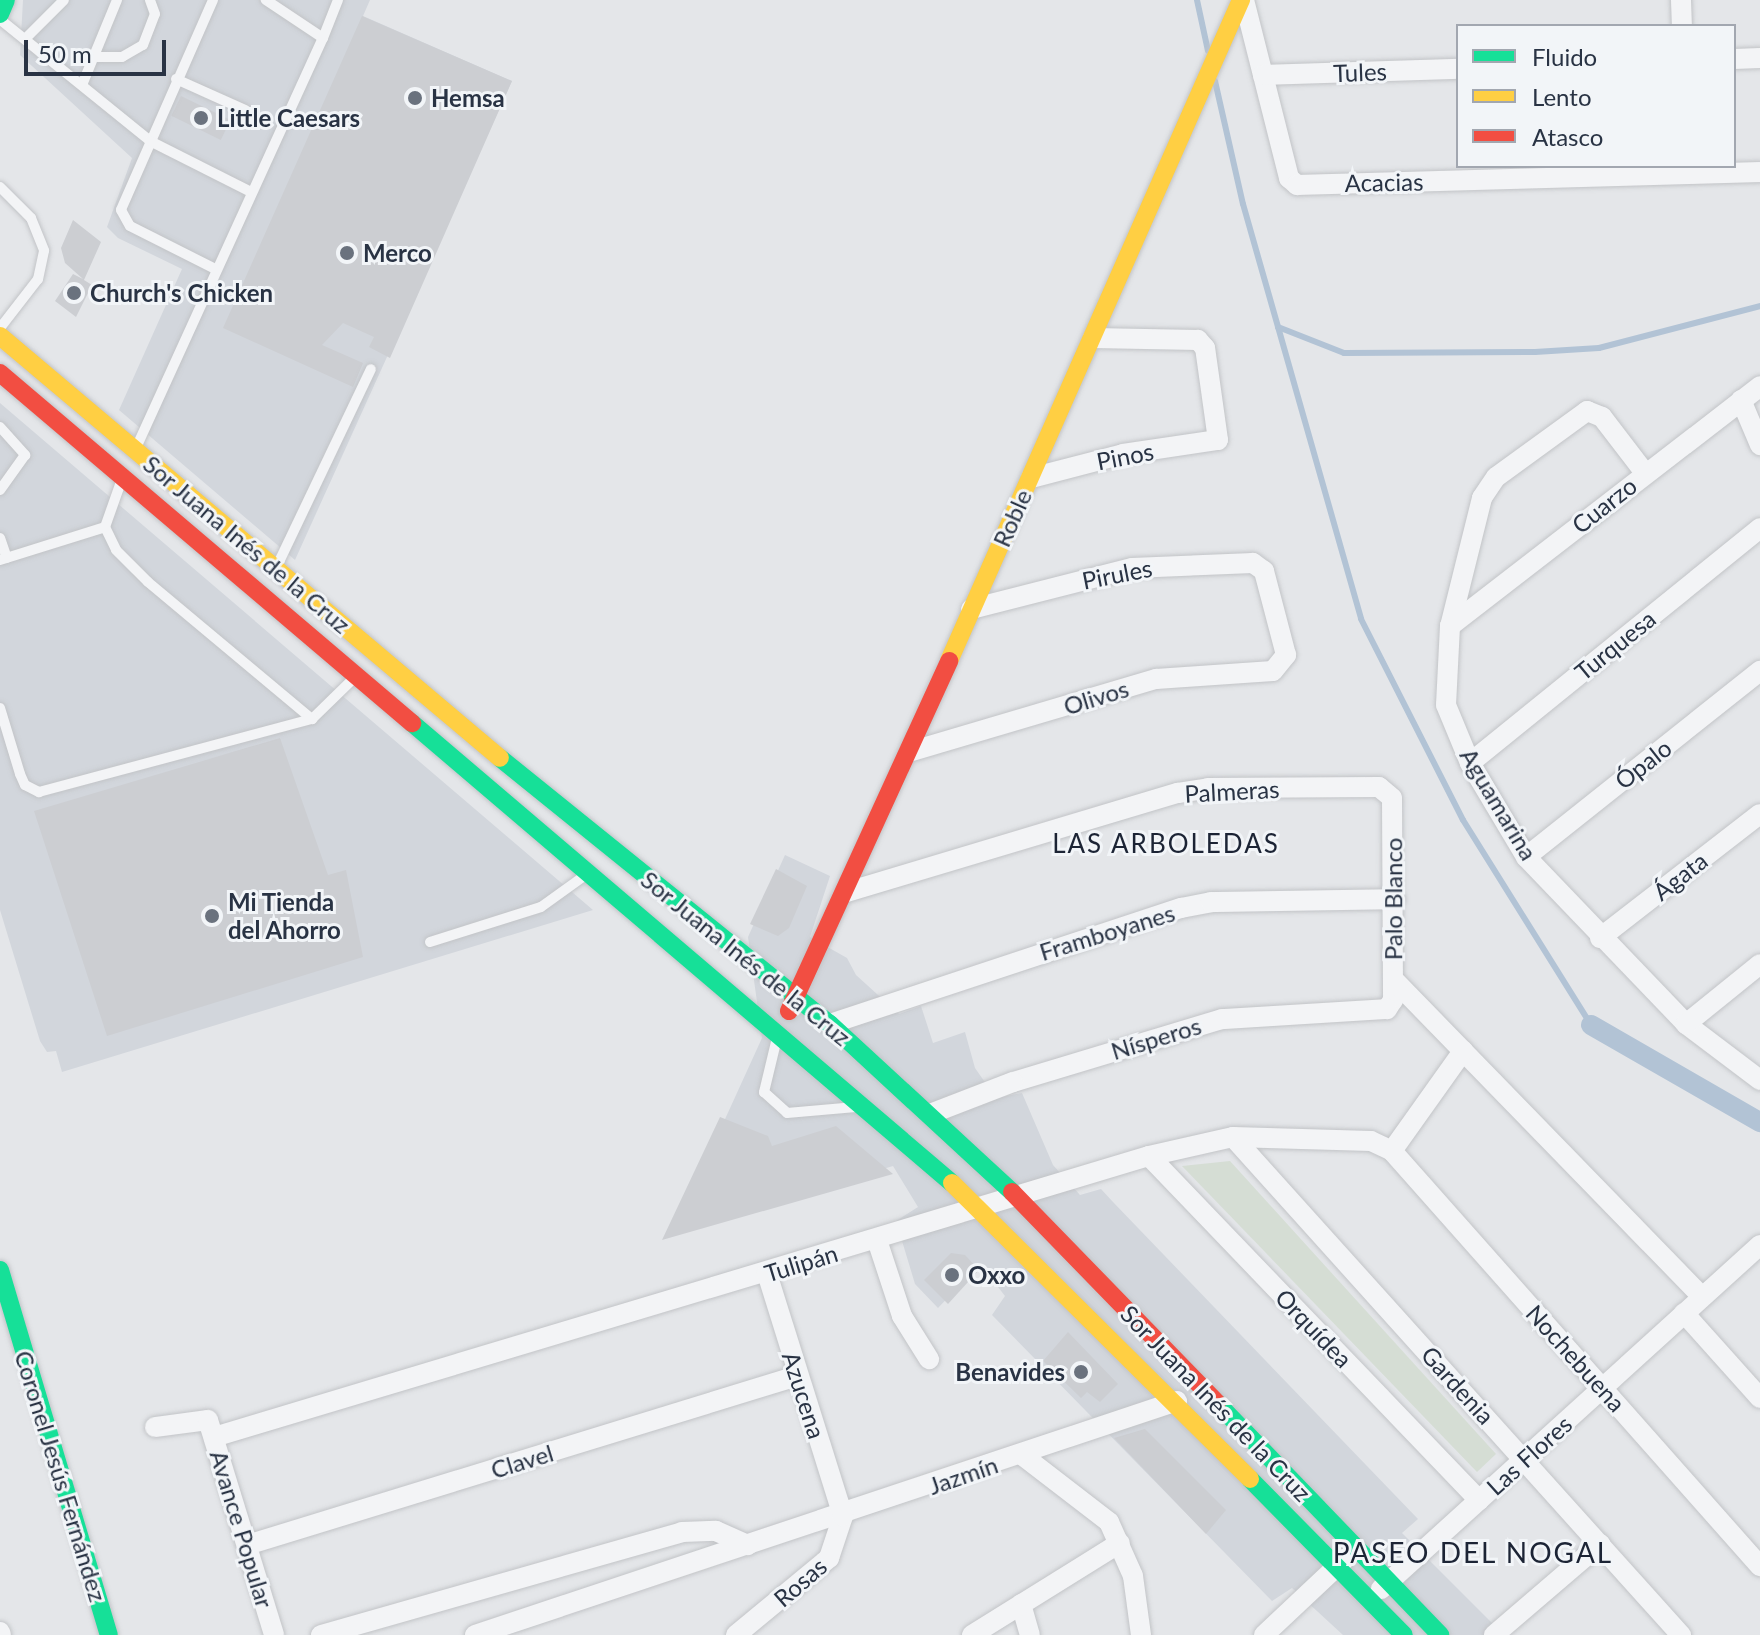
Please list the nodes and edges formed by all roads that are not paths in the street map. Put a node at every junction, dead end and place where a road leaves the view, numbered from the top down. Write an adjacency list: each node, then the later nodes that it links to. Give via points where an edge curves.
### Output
1 (6, 0): 10 (main road)
2 (64, 0): 13 (lane)
3 (117, 0): 14 (lane)
4 (150, 0): 14 (lane, via 155,14 143,45 122,57)
5 (213, 0): 19 (lane)
6 (266, 0): 12 (lane)
7 (338, 0): 12 (lane)
8 (1243, 0): 18 (street, Acacias); 30 (main road, Roble)
9 (1681, 0): 11 (street)
10 (0, 17): 13 (lane)
11 (1682, 24)
12 (323, 38): 26 (lane)
13 (25, 39): 20 (lane)
14 (94, 57): 20 (lane)
15 (1760, 58): 16 (street)
16 (1736, 59)
17 (1456, 69): 18 (street, Tules)
18 (1263, 75): 23 (street, Acacias, via 1289,178 1297,185)
19 (176, 79): 21 (lane); 22 (lane)
20 (82, 85): 22 (lane)
21 (245, 110)
22 (150, 141): 26 (lane); 27 (lane, via 122,216 130,226)
23 (1678, 170): 24 (street, Acacias)
24 (1760, 172)
25 (0, 187): 28 (lane, via 31,218 44,251 38,279)
26 (249, 191): 27 (lane)
27 (215, 269): 37 (lane)
28 (0, 328)
29 (0, 336): 37 (main road, Sor Juana Inés de la Cruz)
30 (1093, 338): 40 (main road, Roble); 40 (street, Pinos, via 1198,340 1205,348 1218,440 1123,454)
31 (371, 369): 46 (lane)
32 (0, 373): 39 (main road, Sor Juana Inés de la Cruz)
33 (1760, 386): 34 (street, Cuarzo)
34 (1741, 400): 36 (street); 38 (street, Cuarzo)
35 (0, 427): 41 (lane, via 25,455)
36 (1760, 445)
37 (135, 449): 46 (main road, Sor Juana Inés de la Cruz)
38 (1645, 473): 49 (street, Cuarzo); 49 (street, Aguamarina, via 1602,417 1587,411 1487,487)
39 (123, 477): 42 (lane); 47 (main road, Sor Juana Inés de la Cruz)
40 (1031, 478): 48 (main road, Roble)
41 (0, 490)
42 (105, 527): 45 (lane); 54 (lane, via 131,567)
43 (1760, 528): 56 (street, Turquesa)
44 (0, 538): 45 (lane)
45 (4, 559)
46 (276, 568): 47 (main road); 67 (main road, Sor Juana Inés de la Cruz)
47 (257, 591): 52 (main road, Sor Juana Inés de la Cruz)
48 (971, 609): 50 (street, Pirules, via 1153,565 1253,563 1264,571); 55 (main road, Roble)
49 (1450, 626): 56 (street, Aguamarina, via 1446,705)
50 (1285, 661): 55 (street, Olivos, via 1273,671 1156,679)
51 (1760, 671): 59 (street, Ópalo)
52 (356, 675): 54 (lane); 60 (main road, Sor Juana Inés de la Cruz)
53 (0, 708): 54 (lane, via 25,785 39,792)
54 (312, 719)
55 (909, 752): 61 (main road, Roble)
56 (1470, 763): 59 (street, Aguamarina)
57 (1389, 793): 61 (street, Palmeras, via 1379,787 1208,788 1178,793); 62 (street, Palo Blanco)
58 (1760, 814): 63 (street, Ágata)
59 (1526, 857): 63 (street, Aguamarina)
60 (589, 873): 64 (lane, via 541,907); 71 (main road, Sor Juana Inés de la Cruz)
61 (847, 892): 67 (main road, Roble)
62 (1395, 899): 66 (street, Palo Blanco); 69 (street, Framboyanes, via 1211,902 1181,908)
63 (1600, 938): 70 (street, Aguamarina)
64 (430, 942)
65 (1760, 964): 70 (street)
66 (1394, 980): 68 (street, Palo Blanco); 72 (street)
67 (796, 997): 69 (main road, Sor Juana Inés de la Cruz); 71 (main road, Roble)
68 (1391, 1005): 75 (street, Nísperos, via 1383,1011 1222,1019 1013,1082)
69 (830, 1024): 75 (main road, Sor Juana Inés de la Cruz)
70 (1686, 1024): 73 (street, Aguamarina)
71 (778, 1033): 74 (main road, Sor Juana Inés de la Cruz); 74 (lane, via 764,1092 787,1113)
72 (1463, 1051): 77 (street); 86 (street)
73 (1760, 1080)
74 (866, 1106): 80 (main road, Sor Juana Inés de la Cruz)
75 (930, 1114): 79 (main road, Sor Juana Inés de la Cruz)
76 (1233, 1137): 77 (street, Tulipán, via 1371,1141); 78 (street, Tulipán); 98 (street, Gardenia)
77 (1392, 1151): 92 (street, Nochebuena)
78 (1149, 1156): 79 (street, Tulipán); 99 (street, Orquídea)
79 (1016, 1195): 80 (street, Tulipán); 87 (main road, Sor Juana Inés de la Cruz)
80 (980, 1207): 81 (street, Tulipán); 89 (main road, Sor Juana Inés de la Cruz)
81 (877, 1240): 84 (street, Tulipán); 90 (street, via 902,1316)
82 (1760, 1245): 86 (street, Las Flores)
83 (0, 1270): 85 (main road, Coronel Jesús Fernández)
84 (767, 1273): 91 (street, Azucena); 96 (street, Tulipán)
85 (3, 1292): 112 (main road, Coronel Jesús Fernández)
86 (1702, 1297): 88 (street, Las Flores)
87 (1122, 1306): 89 (main road); 105 (main road, Sor Juana Inés de la Cruz)
88 (1684, 1313): 92 (street, Las Flores); 93 (street)
89 (1101, 1326): 94 (main road, Sor Juana Inés de la Cruz)
90 (929, 1359)
91 (797, 1376): 100 (street, Azucena); 103 (street, Clavel)
92 (1602, 1388): 98 (street, Las Flores); 107 (street, Nochebuena)
93 (1760, 1398)
94 (1177, 1401): 97 (street, Jazmín); 106 (main road, Sor Juana Inés de la Cruz)
95 (155, 1427): 96 (street, Tulipán, via 203,1418)
96 (212, 1430): 103 (street, Avance Popular)
97 (1022, 1455): 100 (street, Jazmín); 101 (street, via 1094,1505)
98 (1525, 1459): 99 (street, Las Flores); 102 (street, Gardenia)
99 (1479, 1500): 108 (street, Las Flores)
100 (843, 1516): 104 (street, Jazmín); 116 (street, Rosas, via 829,1558)
101 (1120, 1543): 110 (street); 119 (street, via 1133,1576)
102 (1600, 1544): 111 (street, Gardenia); 123 (street)
103 (247, 1545): 113 (street, Avance Popular)
104 (748, 1545): 114 (street, via 716,1531 682,1532); 115 (street, Jazmín)
105 (1356, 1549): 106 (street); 108 (main road, Sor Juana Inés de la Cruz)
106 (1336, 1566): 109 (main road, Sor Juana Inés de la Cruz); 120 (street)
107 (1760, 1566)
108 (1389, 1582): 109 (street, Las Flores); 122 (main road, Sor Juana Inés de la Cruz)
109 (1369, 1600): 121 (main road, Sor Juana Inés de la Cruz)
110 (1021, 1604): 117 (street); 118 (street)
111 (1673, 1632)
112 (109, 1635)
113 (274, 1635)
114 (321, 1635)
115 (475, 1635)
116 (736, 1635)
117 (972, 1635)
118 (1030, 1635)
119 (1141, 1635)
120 (1264, 1635)
121 (1404, 1635)
122 (1440, 1635)
123 (1494, 1635)

